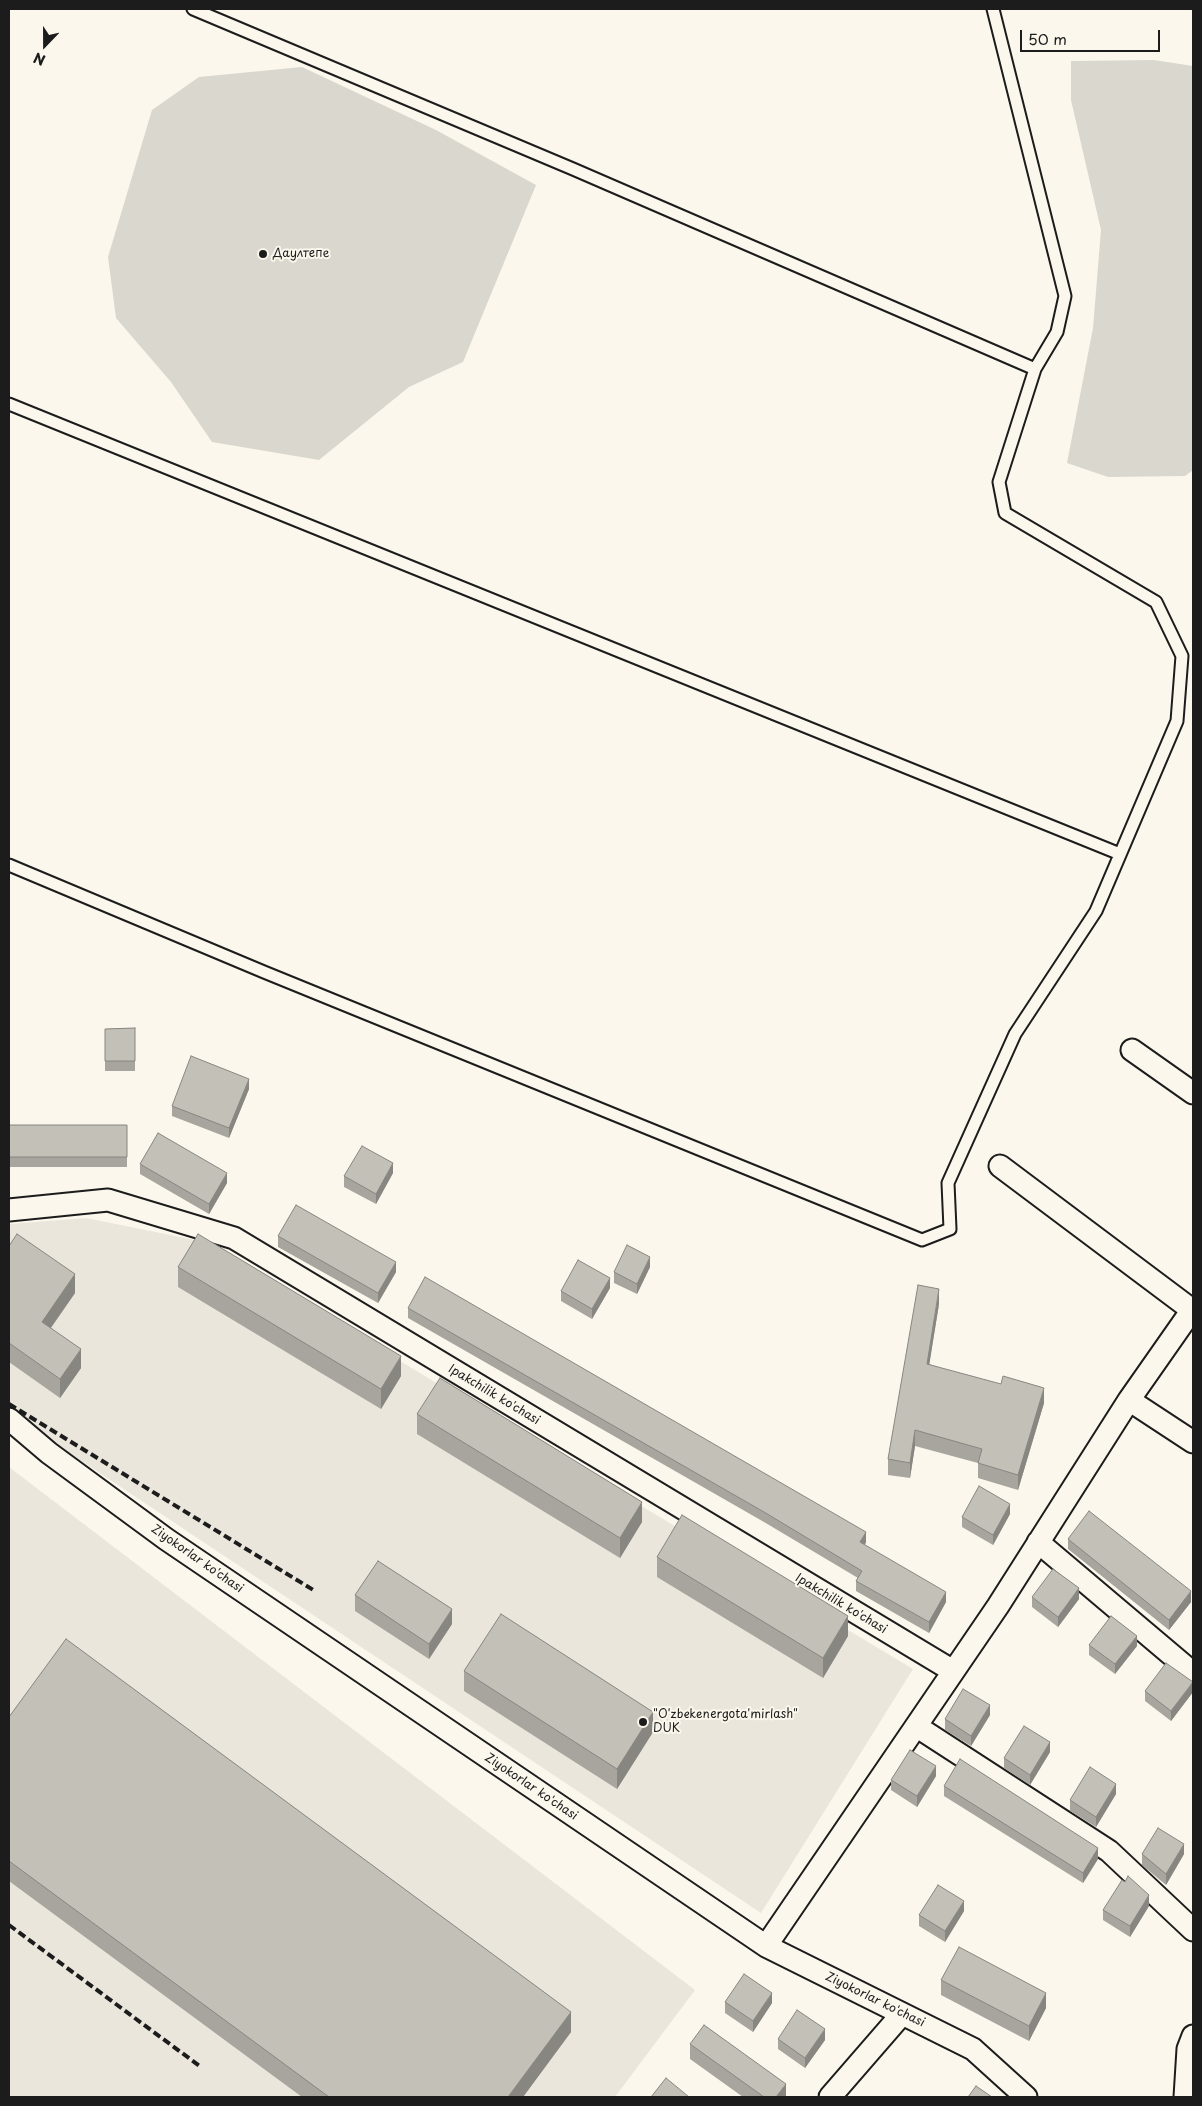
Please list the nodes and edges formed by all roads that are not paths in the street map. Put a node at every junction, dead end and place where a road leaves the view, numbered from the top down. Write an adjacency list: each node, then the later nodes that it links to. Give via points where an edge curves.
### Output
1 (193, 9): 3 (lane)
2 (993, 9): 3 (lane, via 1065,296 1057,332)
3 (1035, 369): 5 (lane, via 999,482 1005,513 1156,602 1182,656 1177,721)
4 (9, 404): 5 (lane)
5 (1120, 854): 6 (lane, via 1096,912 1015,1034 948,1183 950,1229 922,1240)
6 (9, 865)
7 (1132, 1050): 8 (street)
8 (1193, 1093)
9 (1000, 1166): 11 (street)
10 (9, 1210): 18 (street, Ipakchilik ko'chasi, via 108,1200 234,1238)
11 (1193, 1310): 12 (street)
12 (1130, 1400): 15 (street); 17 (street)
13 (9, 1419): 16 (street, Ziyokorlar ko'chasi)
14 (9, 1428): 16 (street, Ziyokorlar ko'chasi)
15 (1193, 1442)
16 (49, 1453): 22 (street, Ziyokorlar ko'chasi, via 175,1545)
17 (1038, 1542): 18 (street); 19 (street)
18 (953, 1671): 20 (street)
19 (1193, 1673)
20 (916, 1726): 21 (street, via 1109,1851); 22 (street)
21 (1193, 1930)
22 (766, 1946): 23 (street, Ziyokorlar ko'chasi)
23 (902, 2014): 25 (street); 26 (street, Ziyokorlar ko'chasi, via 972,2049)
24 (1193, 2036): 27 (street, via 1188,2050)
25 (830, 2097)
26 (1026, 2097)
27 (1184, 2097)

